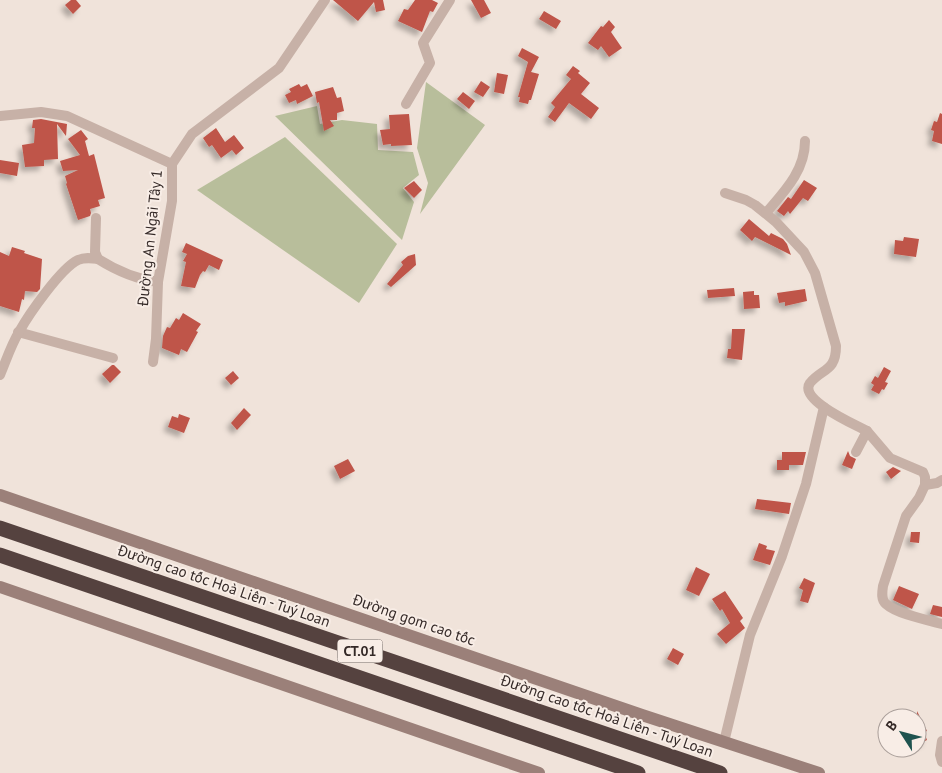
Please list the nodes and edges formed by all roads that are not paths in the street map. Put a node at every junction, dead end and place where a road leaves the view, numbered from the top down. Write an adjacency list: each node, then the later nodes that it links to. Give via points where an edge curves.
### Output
1 (324, 0): 6 (street, Đường An Ngãi Tây 1, via 279,68 192,134)
2 (450, 0): 3 (street, via 424,42 430,63)
3 (406, 104)
4 (0, 116): 6 (street, via 41,112 67,116)
5 (805, 141): 8 (street, via 800,168)
6 (172, 164): 11 (street, Đường An Ngãi Tây 1, via 172,201)
7 (725, 193): 8 (street, via 746,200)
8 (766, 213): 16 (street, via 804,252 820,286 836,352 830,366 810,384 809,390)
9 (96, 218): 10 (street)
10 (98, 259): 11 (street, via 122,273); 12 (street, via 87,258 72,264)
11 (158, 282): 14 (street, Đường An Ngãi Tây 1)
12 (18, 332): 13 (street); 15 (street)
13 (113, 358)
14 (153, 362)
15 (0, 374)
16 (824, 408): 17 (street); 27 (street, via 806,484 782,556 750,635)
17 (866, 431): 18 (street); 20 (street, via 890,458 923,472)
18 (856, 452)
19 (942, 480): 20 (street)
20 (925, 485): 25 (street, via 906,516 881,595 886,604 904,613)
21 (0, 495): 27 (main road, Đường gom cao tốc)
22 (0, 528): 31 (highway, Đường cao tốc Hoà Liên - Tuý Loan / CT.01)
23 (0, 555): 30 (highway, CT.01)
24 (0, 588): 29 (main road)
25 (942, 624)
26 (942, 740): 28 (street)
27 (724, 742): 32 (main road, Đường gom cao tốc)
28 (942, 762)
29 (539, 773)
30 (638, 773)
31 (720, 773)
32 (818, 773)

